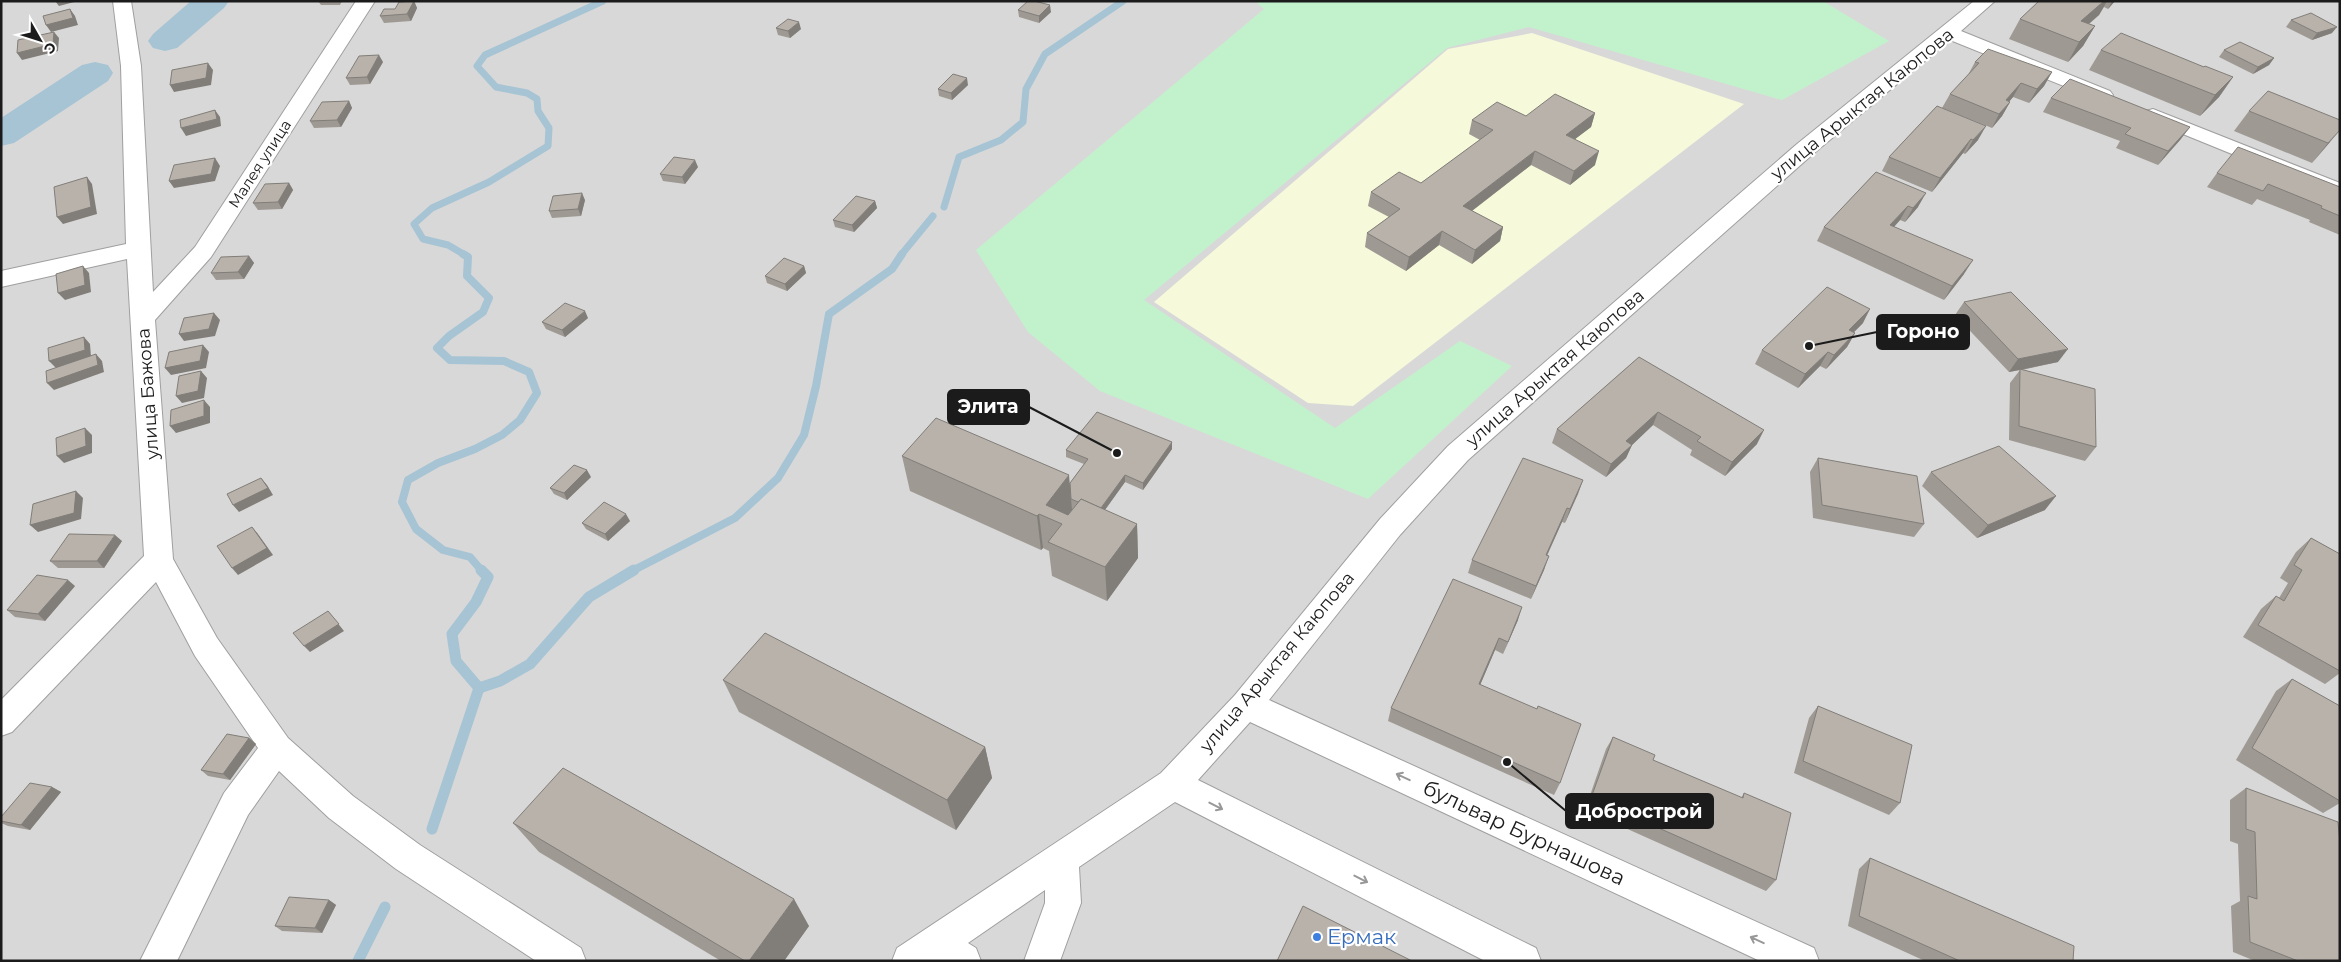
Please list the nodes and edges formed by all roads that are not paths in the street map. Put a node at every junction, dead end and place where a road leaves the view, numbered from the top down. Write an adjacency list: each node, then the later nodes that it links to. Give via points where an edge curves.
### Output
1 (122, 1): 6 (street, улица Бажова, via 131,66)
2 (366, 1): 8 (street, Малея улица, via 203,252)
3 (1986, 1): 4 (street, улица Арыктая Каюпова)
4 (1949, 33): 5 (street); 10 (street, улица Арыктая Каюпова, via 1805,149 1458,454 1390,527)
5 (2340, 191)
6 (138, 249): 7 (street); 8 (street, улица Бажова)
7 (1, 279)
8 (143, 318): 9 (street, улица Бажова)
9 (160, 560): 11 (street); 12 (street, via 206,647)
10 (1246, 705): 13 (street, улица Арыктая Каюпова); 20 (street, бульвар Бурнашова, one-way to 10)
11 (1, 722)
12 (277, 748): 16 (street, via 236,804); 17 (street, via 341,807 408,858)
13 (1172, 784): 14 (street, улица Арыктая Каюпова); 19 (street, one-way to 19)
14 (1061, 859): 15 (street, улица Арыктая Каюпова); 18 (street, via 1063,902)
15 (937, 954)
16 (158, 961)
17 (568, 961)
18 (1042, 961)
19 (1523, 961)
20 (1801, 961)

